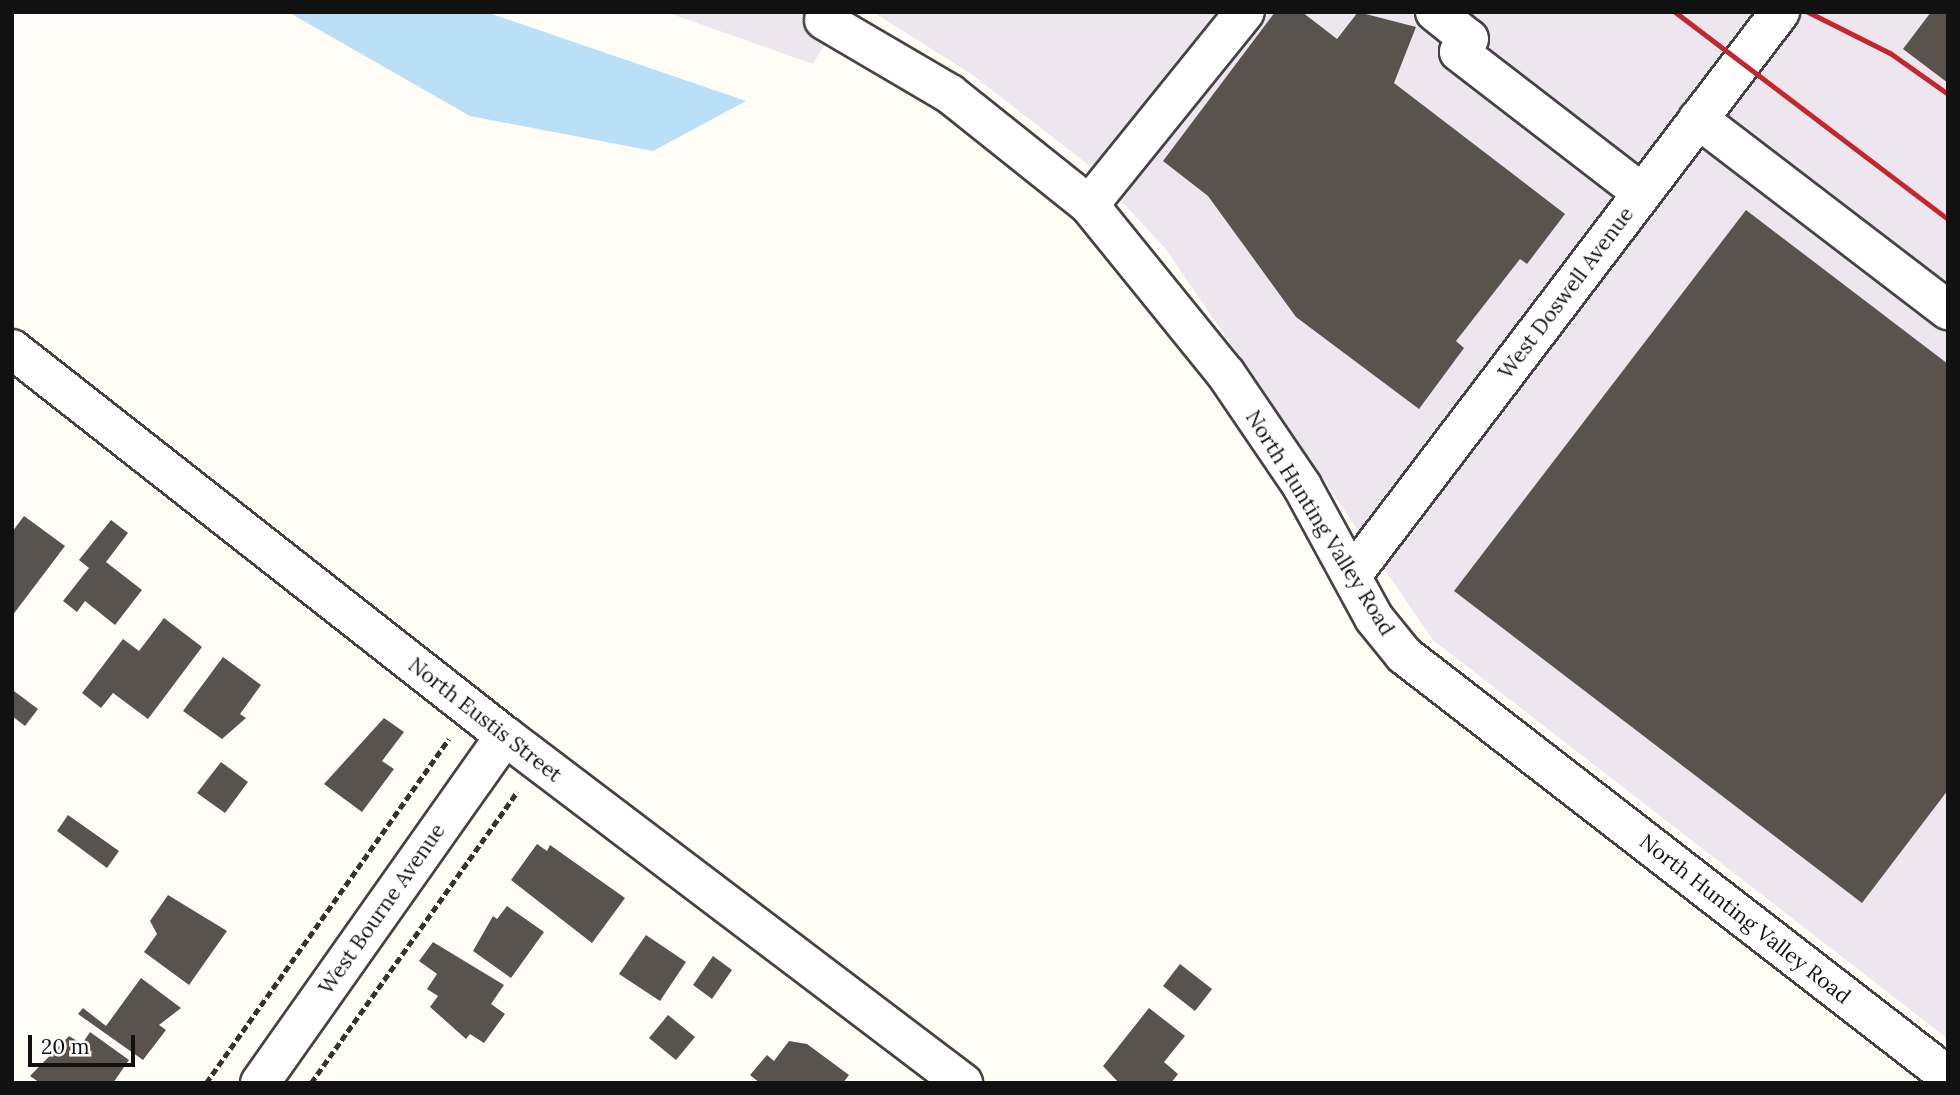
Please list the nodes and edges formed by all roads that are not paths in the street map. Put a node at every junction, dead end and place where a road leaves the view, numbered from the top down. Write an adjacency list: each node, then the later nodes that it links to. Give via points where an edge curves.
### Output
1 (1245, 12): 7 (street)
2 (1435, 12): 6 (street, via 1469,38 1459,52)
3 (1780, 12): 5 (street, West Doswell Avenue)
4 (824, 20): 7 (street, North Hunting Valley Road, via 950,94)
5 (1698, 119): 6 (street, West Doswell Avenue); 8 (street)
6 (1643, 192): 10 (street, West Doswell Avenue)
7 (1090, 205): 10 (street, North Hunting Valley Road, via 1226,374)
8 (1948, 310)
9 (12, 349): 11 (street, North Eustis Street)
10 (1353, 574): 12 (street, North Hunting Valley Road, via 1374,618 1404,655)
11 (505, 736): 13 (street, West Bourne Avenue); 14 (street, North Eustis Street)
12 (1943, 1063)
13 (260, 1083)
14 (963, 1083)

